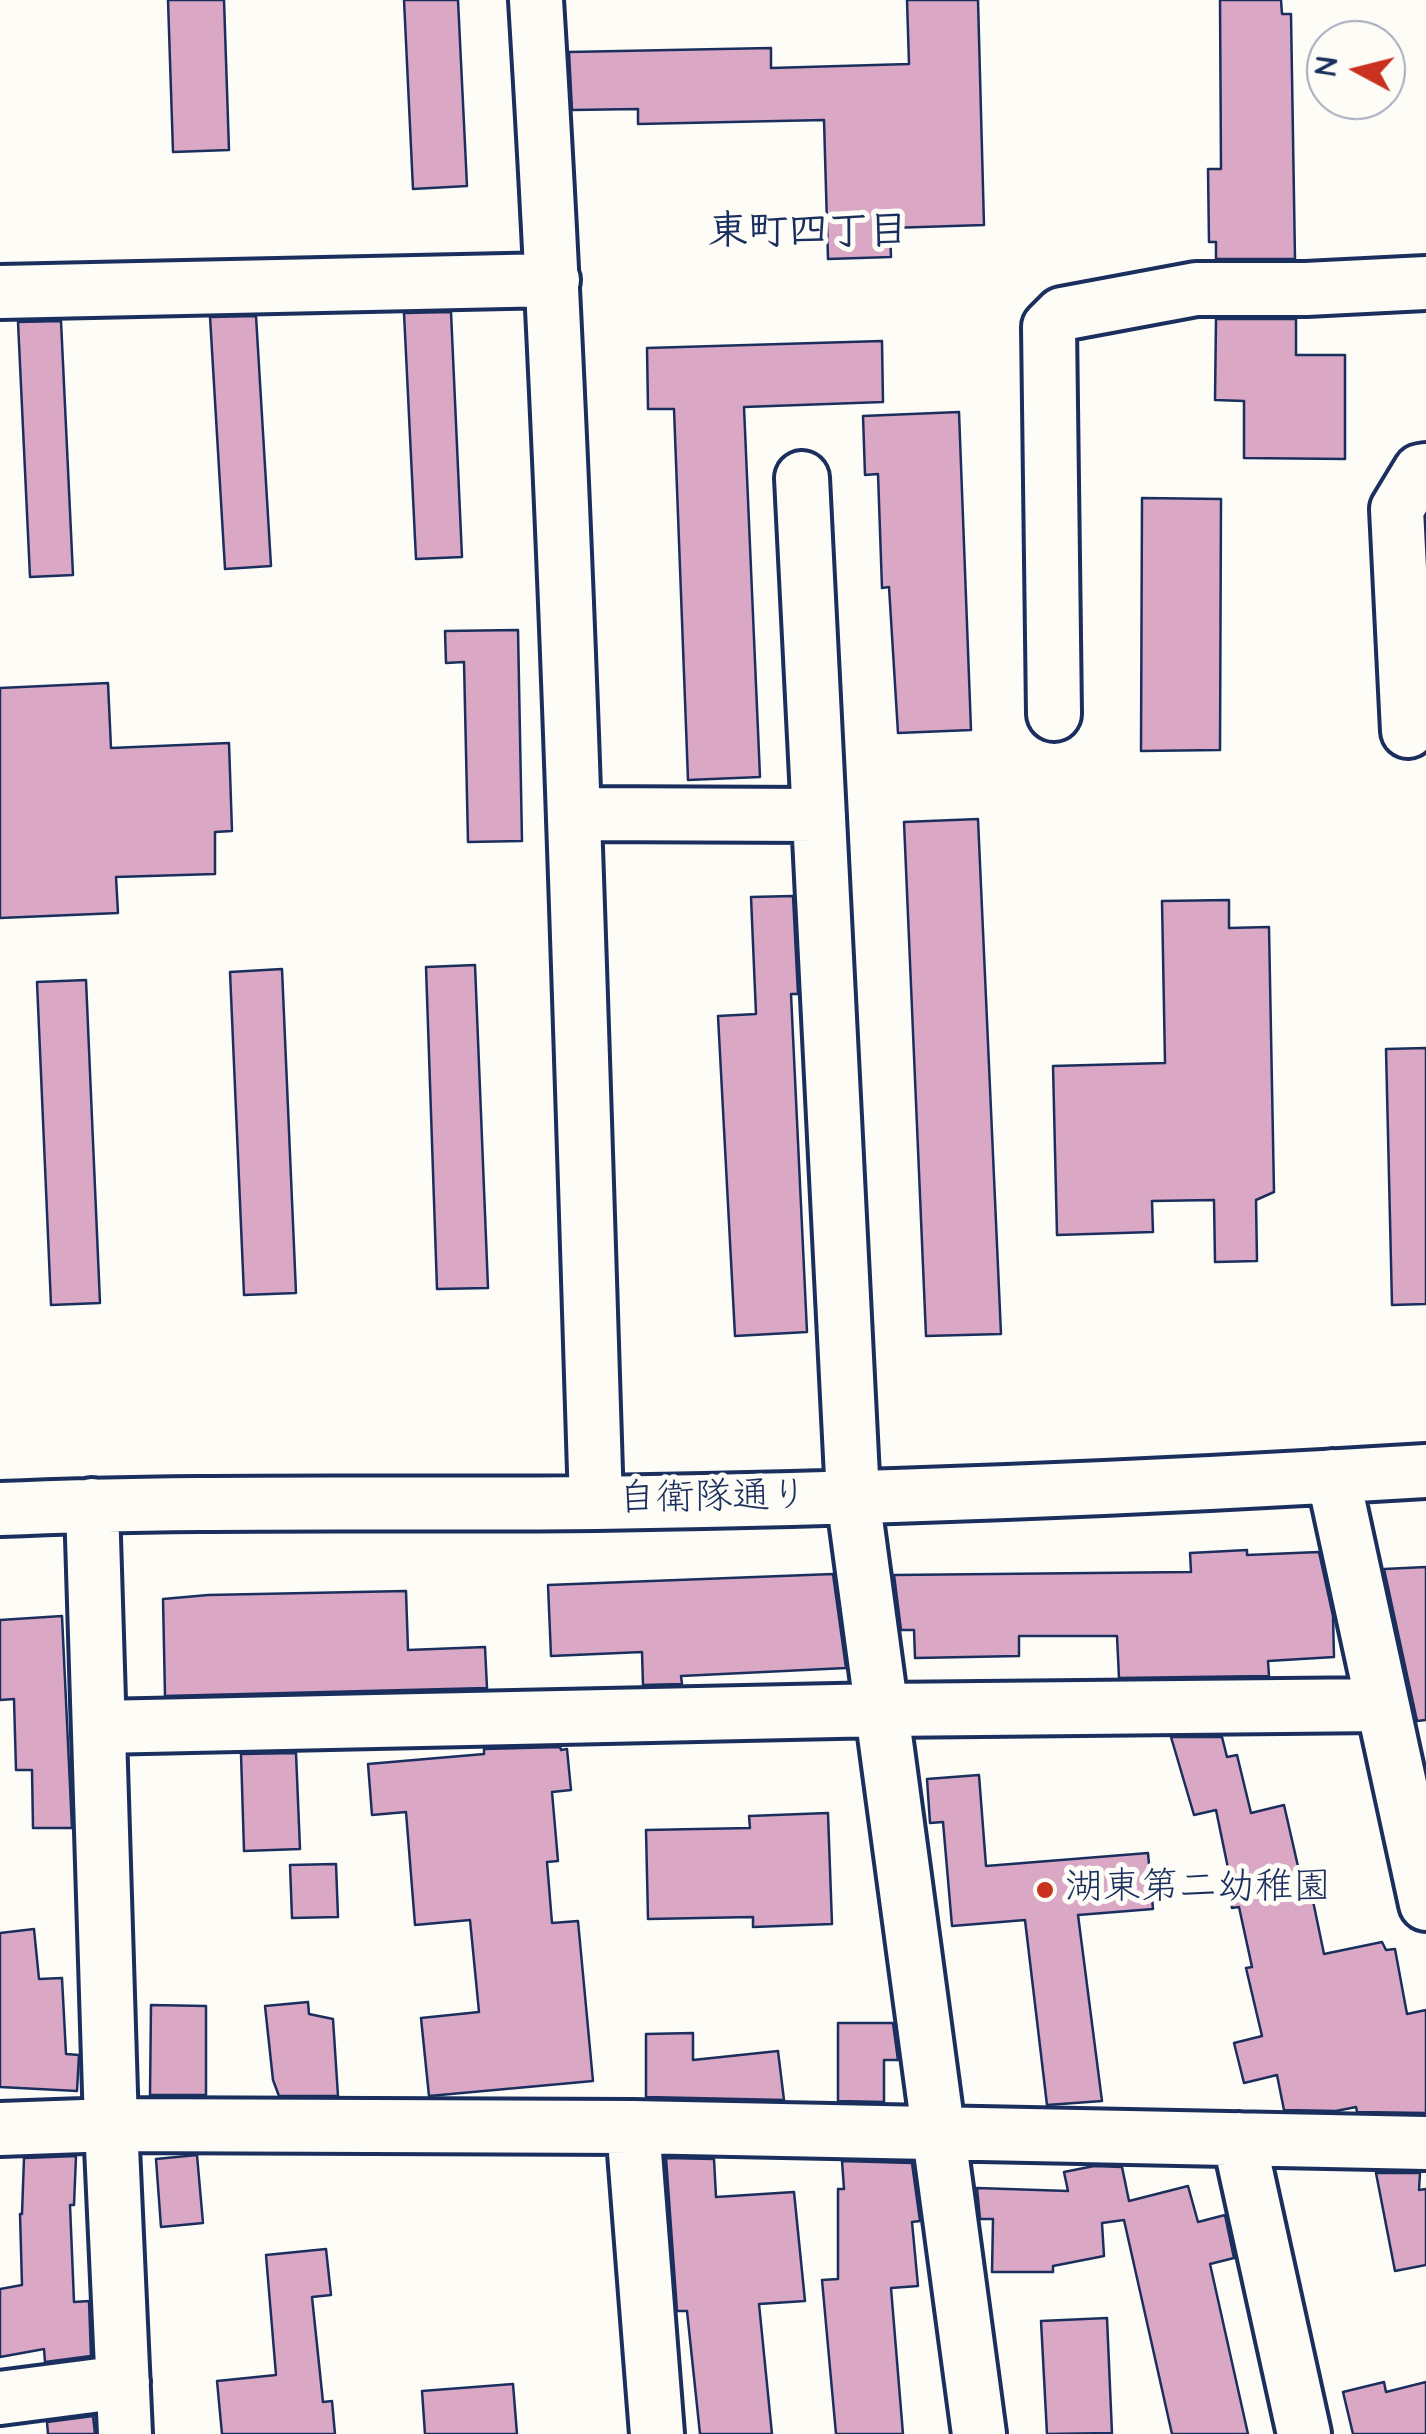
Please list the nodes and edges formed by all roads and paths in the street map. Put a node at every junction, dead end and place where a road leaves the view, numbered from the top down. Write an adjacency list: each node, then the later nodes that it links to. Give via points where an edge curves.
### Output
1 (536, 0): 2 (street)
2 (553, 280): 4 (street); 9 (street)
3 (1426, 282): 7 (street, via 1196,289 1062,314 1049,327)
4 (0, 292)
5 (1426, 470): 8 (street, via 1397,509)
6 (802, 478): 10 (street)
7 (1054, 714)
8 (1408, 731)
9 (575, 814): 10 (street); 14 (street)
10 (819, 815): 13 (street)
11 (1426, 1470): 12 (street, 自衛隊通り)
12 (1333, 1476): 13 (street, 自衛隊通り); 17 (street)
13 (854, 1498): 14 (street, 自衛隊通り); 18 (street)
14 (596, 1502): 15 (street, 自衛隊通り)
15 (92, 1505): 16 (street, 自衛隊通り); 19 (street)
16 (0, 1509)
17 (1382, 1705): 18 (street); 20 (street)
18 (882, 1710): 19 (street); 25 (street)
19 (100, 1726): 22 (street)
20 (1420, 1851): 21 (street)
21 (1426, 1904)
22 (111, 2125): 23 (street); 24 (street); 28 (street)
23 (633, 2127): 25 (street); 31 (street)
24 (0, 2129)
25 (939, 2134): 26 (street); 32 (street)
26 (1240, 2139): 27 (street); 33 (street)
27 (1426, 2143)
28 (123, 2382): 29 (street); 30 (street)
29 (0, 2398)
30 (125, 2434)
31 (657, 2434)
32 (979, 2434)
33 (1304, 2434)

